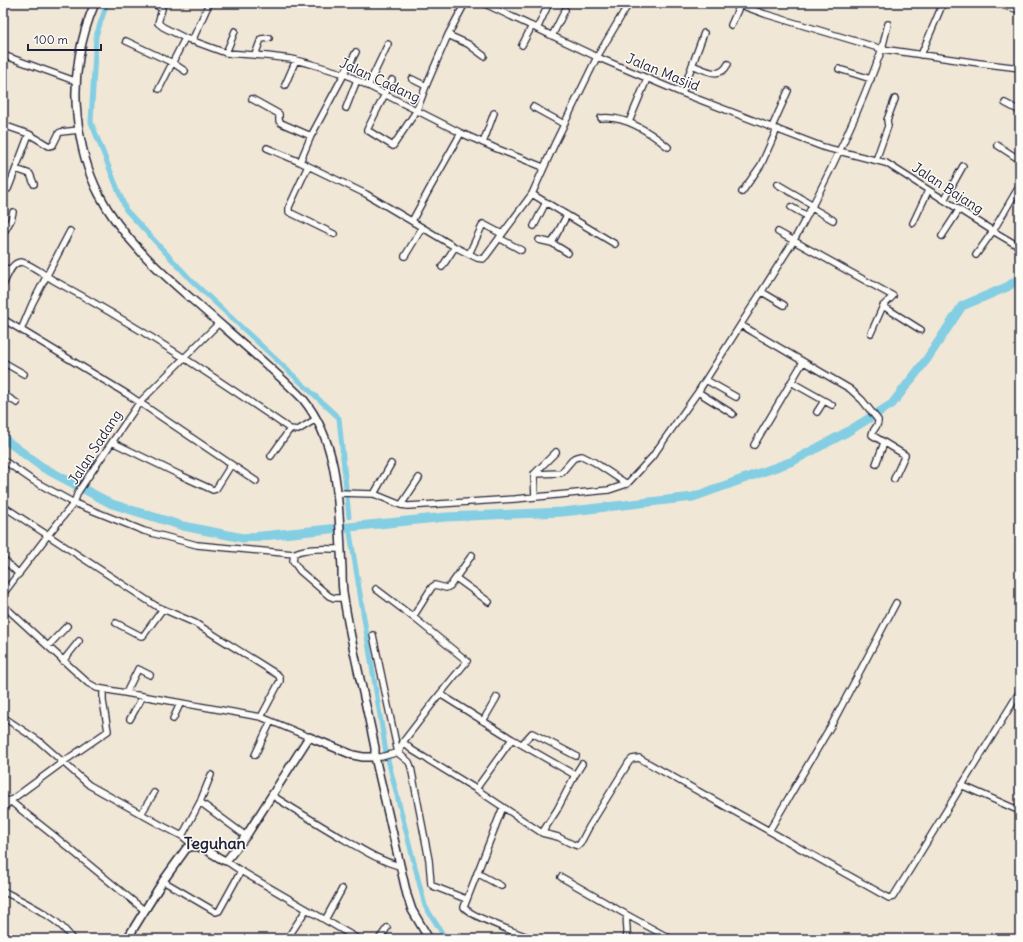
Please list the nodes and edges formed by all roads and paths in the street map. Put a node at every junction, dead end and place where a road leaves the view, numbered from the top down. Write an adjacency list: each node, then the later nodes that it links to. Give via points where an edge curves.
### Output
1 (95, 3): 47 (street, via 85,30)
2 (153, 3): 20 (street, Jalan Cadang, via 162,8 158,22)
3 (465, 3): 18 (street)
4 (483, 3): 15 (street, Jalan Masjid)
5 (549, 3): 15 (street)
6 (628, 3): 33 (street)
7 (943, 3): 31 (street)
8 (993, 3): 12 (street)
9 (737, 4): 14 (street); 26 (street)
10 (207, 8): 23 (street)
11 (565, 10): 19 (street)
12 (1020, 10)
13 (888, 24): 26 (street)
14 (731, 25)
15 (534, 27): 19 (street, Jalan Masjid); 25 (street)
16 (235, 31): 28 (street)
17 (704, 33): 37 (street)
18 (448, 35): 32 (street, via 468,44); 50 (street)
19 (552, 36): 33 (street, Jalan Masjid)
20 (185, 38): 23 (street, Jalan Cadang); 35 (street)
21 (269, 38): 30 (street, via 261,39)
22 (126, 41): 35 (street)
23 (192, 41): 28 (street, Jalan Cadang)
24 (388, 44): 49 (street)
25 (522, 45)
26 (882, 49): 31 (street); 44 (street)
27 (356, 52): 41 (street)
28 (226, 53): 30 (street, Jalan Cadang)
29 (3, 55): 47 (street)
30 (255, 55): 34 (street, Jalan Cadang)
31 (921, 55): 38 (street)
32 (484, 56)
33 (597, 57): 43 (street, Jalan Masjid); 65 (street)
34 (296, 60): 41 (street, Jalan Cadang); 48 (street)
35 (173, 63): 40 (street); 51 (street)
36 (728, 64): 37 (street, via 725,70 717,73)
37 (692, 65): 53 (street)
38 (1020, 68)
39 (839, 69): 44 (street)
40 (185, 71)
41 (345, 74): 45 (street, Jalan Cadang); 71 (street)
42 (412, 79): 50 (street)
43 (648, 79): 53 (street, Jalan Masjid); 64 (street)
44 (871, 79): 76 (street)
45 (357, 80): 49 (street, Jalan Cadang); 59 (street)
46 (392, 80): 54 (street)
47 (75, 81): 68 (street)
48 (285, 85)
49 (368, 86): 54 (street, Jalan Cadang)
50 (426, 86): 60 (street)
51 (159, 89)
52 (788, 91): 67 (street)
53 (682, 93): 67 (street, Jalan Masjid)
54 (384, 95): 60 (street, Jalan Cadang); 60 (street, via 367,130 392,145)
55 (252, 99): 71 (street, via 278,114 281,123)
56 (895, 99): 77 (street)
57 (1006, 103): 61 (street)
58 (533, 107): 65 (street)
59 (346, 108)
60 (417, 110): 69 (street, Jalan Cadang)
61 (1020, 111)
62 (494, 113): 72 (street)
63 (601, 118): 64 (street)
64 (629, 122): 74 (street)
65 (564, 124): 82 (street)
66 (3, 125): 70 (street)
67 (775, 128): 76 (street, Jalan Masjid); 89 (street, via 761,165)
68 (79, 130): 70 (street, via 59,133 52,146); 131 (street, via 84,159 96,187 118,224 155,267)
69 (461, 133): 72 (street, Jalan Cadang); 100 (street)
70 (29, 134): 83 (street)
71 (311, 136): 79 (street)
72 (483, 143): 82 (street, Jalan Cadang)
73 (997, 145): 78 (street)
74 (668, 147)
75 (267, 148): 79 (street)
76 (839, 151): 77 (street, Jalan Bajang); 94 (street)
77 (876, 160): 88 (street, Jalan Bajang, via 892,166)
78 (1020, 160)
79 (300, 162): 80 (street)
80 (308, 166): 100 (street, via 366,194); 108 (street, via 289,212)
81 (963, 166): 91 (street)
82 (543, 167): 90 (street)
83 (16, 168): 84 (street, via 30,174); 87 (street, via 8,189)
84 (34, 184)
85 (777, 184): 94 (street)
86 (1020, 185): 105 (street, Jalan Bajang)
87 (3, 189)
88 (928, 191): 91 (street, Jalan Bajang); 101 (street)
89 (742, 192)
90 (532, 194): 92 (street); 109 (street)
91 (944, 200): 95 (street, Jalan Bajang)
92 (546, 202): 97 (street); 102 (street)
93 (791, 206): 98 (street)
94 (812, 207): 98 (street); 99 (street)
95 (959, 210): 105 (street, Jalan Bajang); 110 (street)
96 (13, 212): 107 (street)
97 (567, 215): 113 (street); 114 (street)
98 (807, 216): 112 (street)
99 (833, 220)
100 (412, 222): 103 (street)
101 (912, 223)
102 (534, 226)
103 (422, 228): 115 (street); 121 (street)
104 (70, 231): 125 (street)
105 (992, 231): 116 (street); 120 (street)
106 (778, 232): 112 (street)
107 (3, 234)
108 (334, 234)
109 (501, 236): 117 (street); 119 (street, via 485,258); 119 (street, via 483,224)
110 (942, 236)
111 (539, 240): 113 (street)
112 (793, 242): 127 (street); 129 (street, via 891,294 893,297)
113 (552, 243): 118 (street)
114 (615, 244)
115 (455, 247): 119 (street); 123 (street)
116 (1020, 247)
117 (521, 250)
118 (568, 253)
119 (469, 254)
120 (976, 255)
121 (405, 256)
122 (3, 267): 124 (street)
123 (442, 268)
124 (10, 270): 125 (street, via 18,263 26,263); 126 (street)
125 (46, 276): 133 (street); 136 (street, via 99,305)
126 (3, 285)
127 (762, 292): 128 (street); 132 (street)
128 (784, 305)
129 (883, 306): 134 (street); 135 (street)
130 (3, 319): 133 (street)
131 (219, 323): 136 (street, Jalan Sadang); 151 (street, via 293,389 312,410)
132 (741, 325): 138 (street); 140 (street)
133 (21, 330): 146 (street)
134 (921, 330)
135 (871, 333)
136 (184, 358): 146 (street, Jalan Sadang); 152 (street)
137 (3, 362): 139 (street)
138 (803, 362): 141 (street); 154 (street, via 862,400 879,422 871,434)
139 (24, 374)
140 (706, 380): 142 (street); 144 (street)
141 (792, 382): 145 (street); 155 (street)
142 (698, 392): 150 (street); 166 (street, via 652,457)
143 (3, 394): 147 (street)
144 (736, 397)
145 (824, 401): 148 (street); 149 (street)
146 (139, 402): 153 (street, Jalan Sadang); 161 (street)
147 (17, 403)
148 (832, 405)
149 (817, 412)
150 (733, 414)
151 (316, 419): 152 (street, via 298,430); 167 (street, via 330,451)
152 (290, 429): 157 (street)
153 (112, 442): 161 (street, via 213,490); 170 (street, Jalan Sadang, via 78,492)
154 (884, 443): 160 (street); 164 (street, via 905,455)
155 (754, 445)
156 (556, 452): 162 (street)
157 (271, 456)
158 (3, 460): 170 (street, via 32,480)
159 (391, 464): 168 (street)
160 (876, 464)
161 (231, 465): 165 (street)
162 (534, 474): 166 (street, via 560,473 574,458 582,456); 169 (street)
163 (419, 478): 171 (street)
164 (894, 479)
165 (256, 482)
166 (627, 484): 169 (street, via 609,490)
167 (340, 493): 168 (street); 174 (street)
168 (374, 494): 171 (street)
169 (535, 497): 171 (street)
170 (74, 503): 173 (street, Jalan Sadang); 175 (street, via 144,531 187,543)
171 (401, 505)
172 (3, 506): 173 (street)
173 (48, 535): 178 (street, Jalan Sadang); 186 (street)
174 (340, 548): 175 (street, via 310,549); 182 (street)
175 (294, 554): 182 (street, via 294,564 300,571)
176 (472, 556): 179 (street)
177 (3, 559): 178 (street)
178 (19, 574): 181 (street, Jalan Sadang)
179 (456, 578): 183 (street); 187 (street, via 446,588 432,586)
180 (376, 589): 187 (street)
181 (3, 594)
182 (339, 598): 216 (street)
183 (489, 602)
184 (896, 603): 232 (street, via 832,724)
185 (3, 605): 192 (street)
186 (162, 610): 188 (street, via 143,636); 203 (street, via 195,623 280,676 280,681)
187 (413, 617): 198 (street, via 467,661)
188 (116, 623)
189 (67, 626): 192 (street)
190 (374, 635): 213 (street)
191 (79, 641): 193 (street)
192 (48, 646): 193 (street)
193 (63, 661): 195 (street, via 88,683)
194 (150, 675): 197 (street, via 138,669)
195 (103, 690): 197 (street); 217 (street, via 109,730)
196 (1020, 691): 221 (street)
197 (126, 693): 199 (street)
198 (440, 694): 207 (street); 210 (street)
199 (143, 696): 201 (street); 204 (street)
200 (497, 697): 207 (street)
201 (180, 704): 203 (street); 205 (street)
202 (3, 717): 217 (street, via 39,741)
203 (261, 717): 206 (street)
204 (130, 719)
205 (172, 719)
206 (271, 721): 208 (street); 214 (street)
207 (483, 721): 209 (street)
208 (309, 737): 216 (street, via 353,755); 224 (street)
209 (512, 739): 211 (street); 222 (street)
210 (403, 742): 212 (street); 213 (street)
211 (522, 744): 215 (street, via 532,733); 220 (street)
212 (412, 750): 213 (street); 222 (street)
213 (398, 753): 216 (street); 246 (street, via 411,767 432,885)
214 (255, 754)
215 (576, 756)
216 (378, 757): 238 (street)
217 (63, 762): 226 (street); 231 (street, via 89,785)
218 (582, 764): 220 (street)
219 (211, 775): 227 (street)
220 (575, 775): 233 (street)
221 (961, 785): 230 (street); 232 (street, via 893,897 889,898)
222 (476, 789): 228 (street)
223 (154, 792): 231 (street)
224 (273, 796): 235 (street); 238 (street, via 374,857)
225 (3, 799): 226 (street)
226 (10, 802): 229 (street); 247 (street)
227 (200, 802): 234 (street); 235 (street)
228 (503, 807): 233 (street); 240 (street)
229 (3, 809)
230 (1020, 811)
231 (141, 814): 234 (street)
232 (770, 831): 233 (street, via 639,758 629,762 578,846)
233 (542, 832)
234 (182, 836): 236 (street)
235 (246, 836): 237 (street)
236 (194, 846): 237 (street); 242 (street, via 186,849)
237 (226, 860): 239 (street)
238 (399, 866): 258 (street, via 412,910)
239 (241, 871): 242 (street, via 216,912); 248 (street)
240 (477, 873): 243 (street); 246 (street)
241 (561, 877): 249 (street)
242 (163, 881): 247 (street)
243 (501, 886)
244 (342, 889): 250 (street)
245 (3, 891): 253 (street, via 57,922)
246 (466, 899): 259 (street, via 463,905 466,910)
247 (144, 910): 254 (street)
248 (306, 910): 250 (street); 255 (street)
249 (627, 915): 252 (street); 260 (street)
250 (326, 920): 256 (street)
251 (387, 928): 257 (street)
252 (628, 938)
253 (72, 939)
254 (127, 939)
255 (287, 939)
256 (358, 939)
257 (379, 939)
258 (429, 939)
259 (533, 939)
260 (671, 939)

